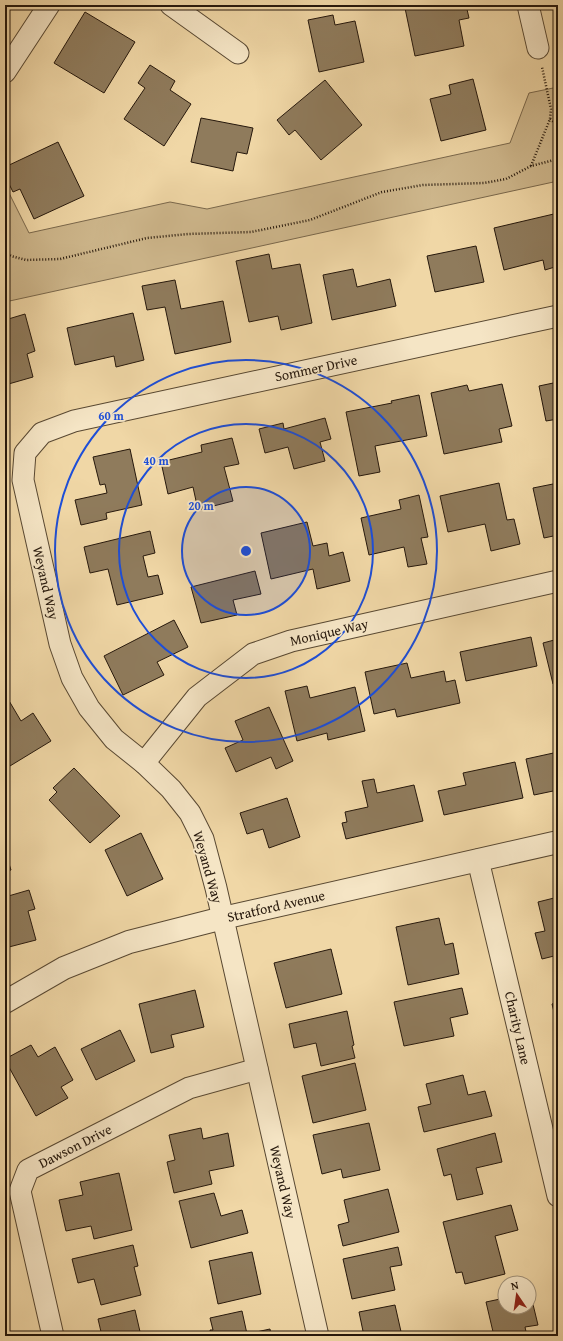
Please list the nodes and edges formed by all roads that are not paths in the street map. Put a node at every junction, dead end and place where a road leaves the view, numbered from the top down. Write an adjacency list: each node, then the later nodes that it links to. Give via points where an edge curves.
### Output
1 (49, 5): 6 (street)
2 (170, 5): 5 (street)
3 (528, 5): 4 (street)
4 (538, 48)
5 (238, 53)
6 (5, 72)
7 (558, 316): 8 (street, Sommer Drive)
8 (74, 421): 10 (street, Weyand Way, via 42,432 25,453 23,480 60,644 72,678 88,708 114,739)
9 (558, 581): 10 (street, Monique Way, via 291,641 253,654 197,697)
10 (144, 763): 13 (street, Weyand Way, via 171,789 190,813 203,839)
11 (558, 842): 12 (street, Stratford Avenue)
12 (478, 860): 13 (street, Stratford Avenue); 16 (street, Charity Lane)
13 (223, 918): 14 (street, Stratford Avenue, via 130,942 64,968); 15 (street, Weyand Way)
14 (7, 997)
15 (257, 1069): 17 (street, Dawson Drive, via 189,1088 28,1170 20,1191); 18 (street, Weyand Way)
16 (558, 1196)
17 (53, 1336)
18 (318, 1336)

